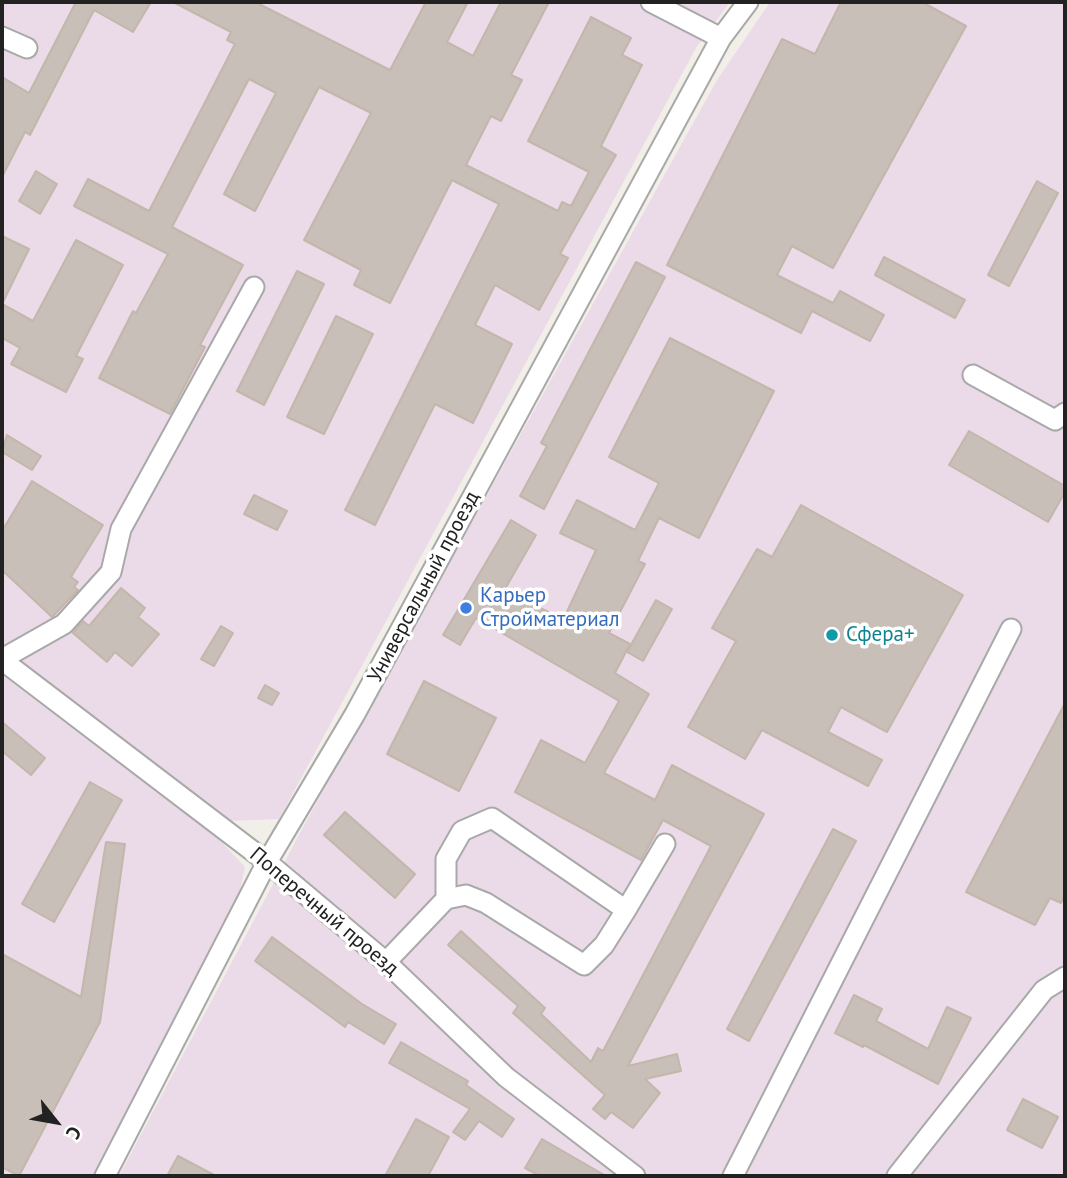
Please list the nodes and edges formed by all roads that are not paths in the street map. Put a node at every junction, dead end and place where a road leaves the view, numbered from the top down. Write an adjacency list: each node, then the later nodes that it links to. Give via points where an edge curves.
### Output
1 (651, 2): 4 (street)
2 (748, 2): 4 (street, Универсальный проезд)
3 (2, 37): 5 (street)
4 (721, 38): 12 (street, Универсальный проезд, via 355,714)
5 (27, 48)
6 (254, 287): 10 (street, via 121,529 111,572 64,624)
7 (973, 374): 8 (street, via 1055,420)
8 (1065, 413)
9 (1011, 629): 19 (street)
10 (2, 659): 12 (street, Поперечный проезд)
11 (665, 844): 14 (street)
12 (267, 862): 15 (street, Поперечный проезд); 17 (street, Универсальный проезд)
13 (446, 899): 14 (street, via 466,895 486,903 584,965 604,945); 14 (street, via 446,859 461,831 492,818); 15 (street)
14 (626, 911)
15 (386, 962): 18 (street, Поперечный проезд, via 506,1077)
16 (1065, 977): 20 (street, via 1044,990)
17 (105, 1176)
18 (635, 1176)
19 (733, 1176)
20 (897, 1176)

